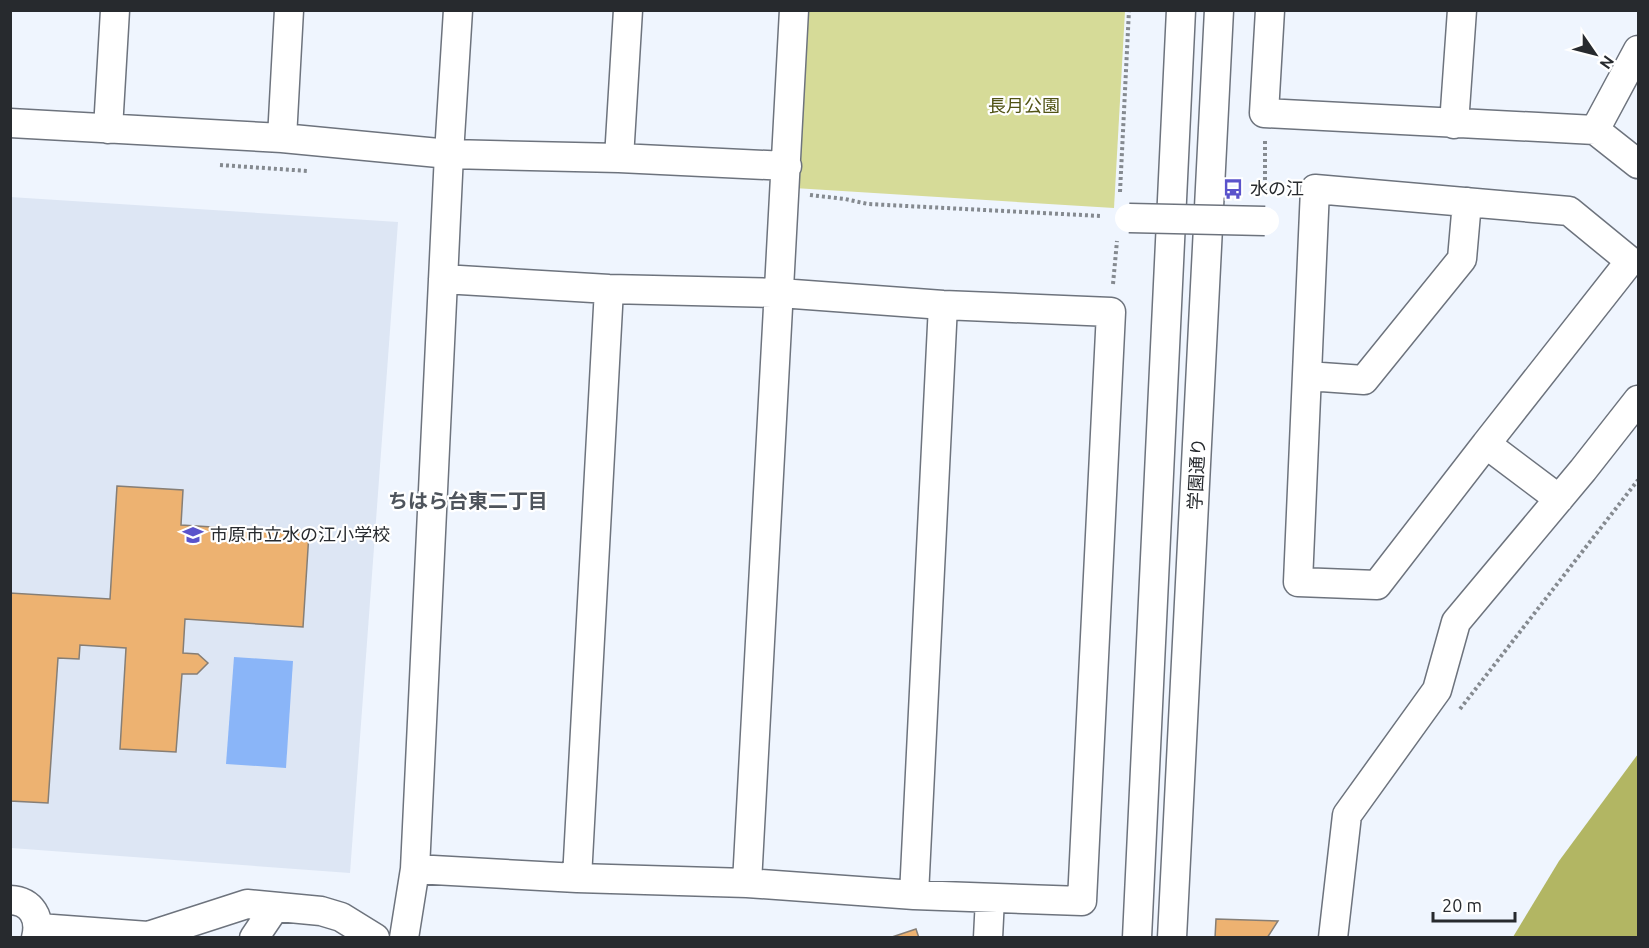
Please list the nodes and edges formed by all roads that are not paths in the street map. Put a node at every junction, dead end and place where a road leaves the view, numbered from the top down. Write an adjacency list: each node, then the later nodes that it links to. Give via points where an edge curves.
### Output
1 (115, 10): 13 (street)
2 (289, 10): 15 (street)
3 (458, 10): 16 (street)
4 (628, 10): 17 (street)
5 (794, 10): 19 (street)
6 (1181, 10): 44 (street)
7 (1219, 10): 45 (street, 学園通り)
8 (1270, 10): 12 (street, via 1264,113)
9 (1462, 10): 12 (street)
10 (1638, 50): 14 (street)
11 (10, 123): 13 (street)
12 (1454, 124): 14 (street)
13 (108, 129): 15 (street)
14 (1595, 130): 18 (street)
15 (282, 138): 16 (street)
16 (449, 154): 17 (street); 23 (street)
17 (619, 158): 19 (street)
18 (1638, 164)
19 (787, 166): 25 (street)
20 (1467, 202): 27 (street, via 1462,260 1364,380); 27 (street, via 1316,189); 29 (street, via 1569,211 1630,261)
21 (1122, 214): 22 (street, bridge)
22 (1265, 221)
23 (443, 279): 24 (street); 31 (street)
24 (609, 289): 25 (street); 32 (street)
25 (780, 293): 26 (street); 33 (street)
26 (943, 305): 34 (street); 35 (street, via 1111,312 1082,901)
27 (1307, 376): 29 (street, via 1298,582 1377,585)
28 (1638, 400): 30 (street)
29 (1486, 444): 30 (street)
30 (1559, 499): 46 (street, via 1456,622 1437,690 1347,814)
31 (415, 869): 32 (street); 42 (street)
32 (577, 878): 33 (street)
33 (747, 883): 34 (street)
34 (914, 895): 35 (street)
35 (990, 898): 43 (street)
36 (10, 900): 38 (street, via 23,902 32,909 37,917)
37 (275, 907): 39 (street, via 247,904); 40 (street); 41 (street, via 341,917)
38 (37, 933): 39 (street)
39 (148, 937)
40 (254, 938)
41 (375, 938)
42 (404, 938)
43 (988, 938)
44 (1137, 938)
45 (1172, 938)
46 (1333, 938)

